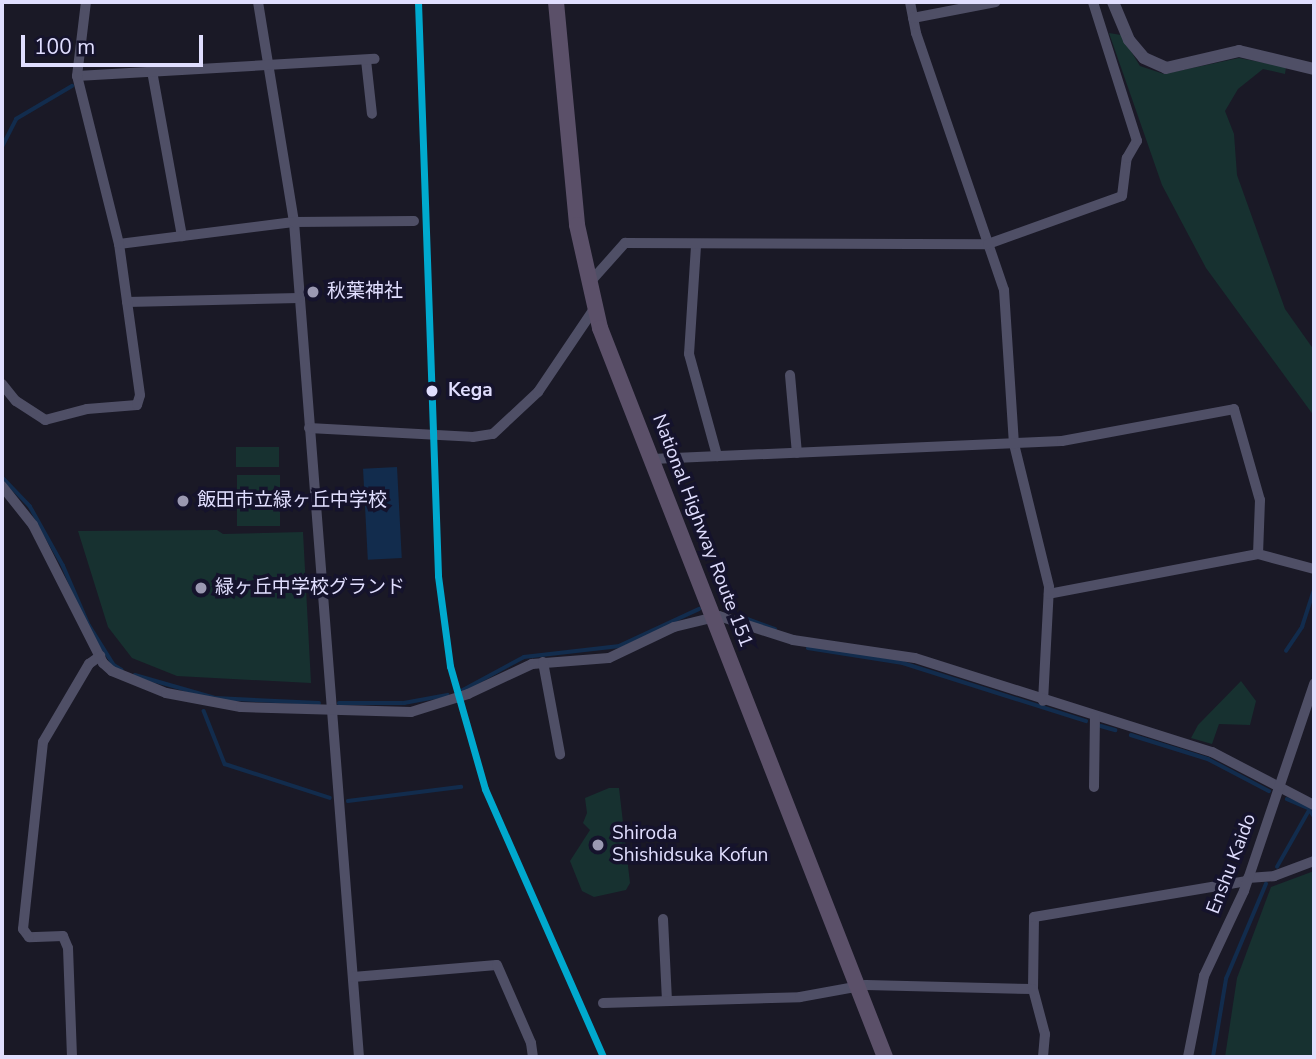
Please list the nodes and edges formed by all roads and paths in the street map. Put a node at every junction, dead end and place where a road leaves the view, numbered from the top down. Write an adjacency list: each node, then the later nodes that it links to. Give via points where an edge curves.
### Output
1 (86, 2): 12 (street)
2 (258, 2): 9 (street)
3 (556, 2): 20 (highway, National Highway Route 151, via 577,225)
4 (910, 2): 8 (street)
5 (995, 2): 8 (street)
6 (1093, 2): 18 (street, via 1137,141 1127,158 1122,196)
7 (1113, 2): 10 (street, via 1129,40 1144,58 1166,68 1239,51 1284,58)
8 (913, 18): 18 (street)
9 (268, 63): 11 (street); 13 (street, via 371,59); 15 (street)
10 (1314, 69)
11 (152, 71): 12 (street); 16 (street)
12 (77, 76): 17 (street)
13 (372, 114)
14 (414, 221): 15 (street)
15 (294, 222): 16 (street); 21 (street)
16 (182, 236): 17 (street)
17 (119, 244): 22 (street)
18 (988, 244): 19 (street); 27 (street, via 1004,290)
19 (696, 246): 20 (street, via 625,243); 29 (street, via 689,354)
20 (592, 280): 23 (highway, National Highway Route 151)
21 (299, 298): 22 (street); 26 (street)
22 (127, 302): 25 (street, via 139,382 136,405 87,409 45,420 16,401)
23 (594, 309): 26 (street, via 538,393 493,433 473,437); 30 (highway, National Highway Route 151)
24 (790, 375): 28 (street)
25 (2, 384)
26 (309, 428): 40 (street)
27 (1014, 444): 28 (street); 32 (street, via 1062,441 1234,409 1260,500); 34 (street)
28 (797, 453): 29 (street)
29 (717, 456): 30 (street)
30 (652, 459): 35 (highway, National Highway Route 151)
31 (2, 485): 36 (street, via 33,525)
32 (1258, 554): 33 (street); 34 (street)
33 (1314, 569)
34 (1049, 594): 39 (street)
35 (710, 615): 37 (street, via 609,658); 39 (street, via 793,640 915,658); 50 (highway, National Highway Route 151)
36 (100, 656): 40 (street, via 112,671 166,693 241,707); 54 (street, via 89,664 43,742 23,929 29,937 63,936 68,948)
37 (543, 662): 40 (street, via 514,669 468,694 411,712); 42 (street)
38 (1314, 684): 44 (street, Enshu Kaido)
39 (1043, 701): 41 (street)
40 (332, 709): 49 (street)
41 (1095, 716): 43 (street); 44 (street, via 1212,752)
42 (560, 754)
43 (1094, 787)
44 (1279, 789): 45 (street); 47 (street, Enshu Kaido)
45 (1314, 805)
46 (1314, 861): 47 (street, via 1274,876)
47 (1247, 879): 51 (street, via 1034,917); 59 (street, Enshu Kaido, via 1204,976)
48 (663, 919): 52 (street)
49 (353, 977): 55 (street); 56 (street, via 497,965)
50 (858, 986): 51 (street); 52 (street, via 800,997); 57 (highway, National Highway Route 151)
51 (1034, 989): 58 (street, via 1045,1034)
52 (667, 1000): 53 (street)
53 (603, 1003)
54 (72, 1057)
55 (359, 1057)
56 (533, 1057)
57 (885, 1057)
58 (1043, 1057)
59 (1186, 1057)

